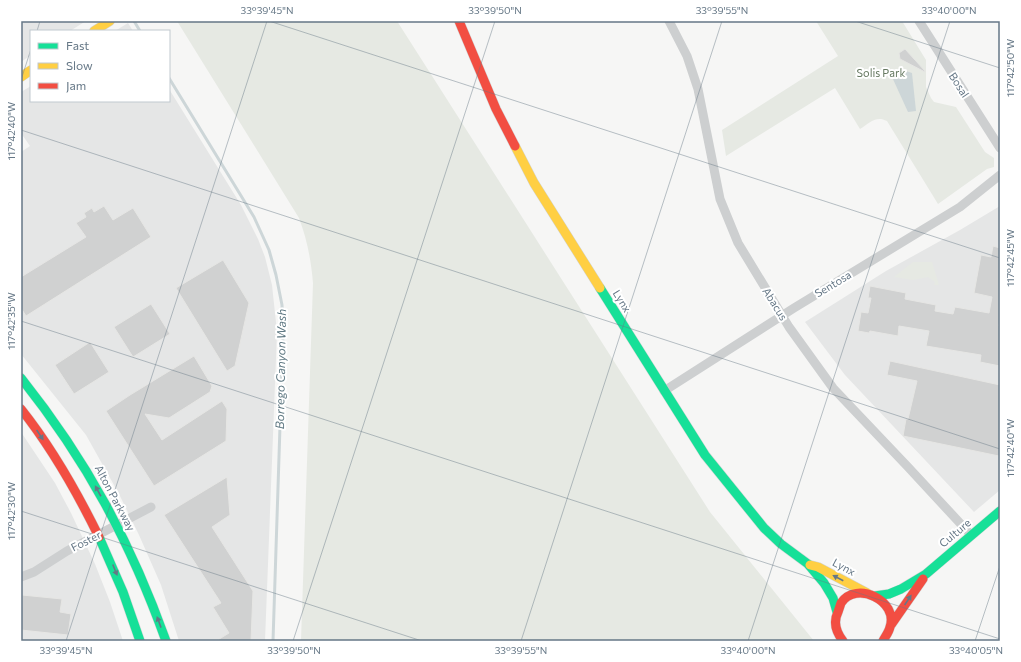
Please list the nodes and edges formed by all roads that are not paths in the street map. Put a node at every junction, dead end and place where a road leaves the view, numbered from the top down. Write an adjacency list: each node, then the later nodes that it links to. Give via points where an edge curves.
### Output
1 (110, 21): 5 (street)
2 (459, 21): 12 (street, Lynx, via 496,109 534,183)
3 (669, 21): 10 (street, Abacus, via 687,56 698,89 721,203 738,243)
4 (919, 21): 8 (street, Bosal)
5 (96, 30)
6 (30, 71): 7 (street)
7 (21, 77)
8 (1000, 148)
9 (1000, 175): 10 (street, Sentosa, via 960,208)
10 (782, 316): 12 (street, Sentosa); 18 (street, Abacus, via 833,388)
11 (21, 378): 16 (street, Alton Parkway, one-way to 11, via 94,483 57,424)
12 (664, 391): 19 (street, Lynx, via 705,454 743,503 781,544)
13 (21, 409): 17 (street, one-way to 17, via 64,472)
14 (151, 507): 16 (street, Foster)
15 (1000, 511): 18 (street, Culture)
16 (116, 526): 17 (street, Foster); 26 (street, Alton Parkway, one-way to 16, via 144,583)
17 (99, 535): 21 (street, Foster); 25 (street, one-way to 25, via 119,579)
18 (971, 535): 20 (street, Culture)
19 (808, 564): 22 (street, Lynx, one-way to 19); 23 (street, Lynx, via 824,583 833,598)
20 (926, 574): 22 (street, Culture, via 889,594); 24 (street, Culture, one-way to 20)
21 (21, 577)
22 (871, 594): 23 (street, Culture, via 854,594 840,605); 24 (street, Lynx, via 887,605)
23 (837, 612): 27 (street, via 835,623)
24 (891, 625): 28 (street, Culture)
25 (140, 641)
26 (166, 641)
27 (843, 641)
28 (884, 641)

